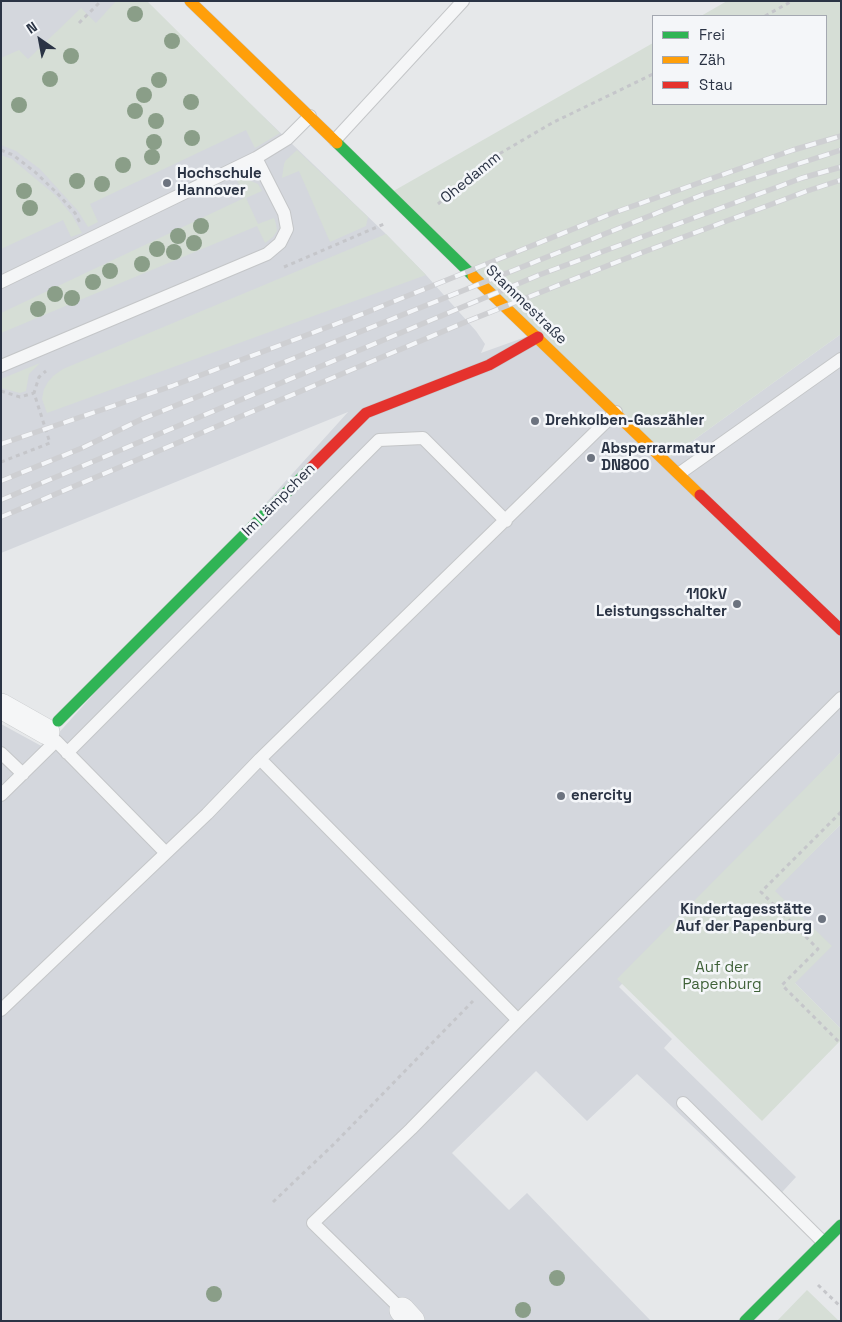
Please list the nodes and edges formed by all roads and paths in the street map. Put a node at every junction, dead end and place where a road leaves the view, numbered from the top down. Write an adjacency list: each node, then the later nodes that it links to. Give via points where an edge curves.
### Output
1 (102, 1): 6 (path)
2 (190, 1): 8 (street, Stammestraße)
3 (463, 1): 9 (lane)
4 (790, 2): 5 (path)
5 (767, 15)
6 (80, 24)
7 (652, 74): 12 (path, Ohedamm, via 552,123 487,161)
8 (310, 116): 9 (street, Stammestraße); 11 (lane, via 287,139)
9 (335, 140): 12 (street, Stammestraße)
10 (1, 150): 13 (path, via 13,155 57,193 75,213)
11 (256, 158): 13 (lane); 17 (lane, via 284,213 287,229 280,243 267,254)
12 (418, 222): 15 (street, Stammestraße)
13 (90, 240): 14 (lane)
14 (1, 282)
15 (538, 337): 21 (street, Stammestraße); 28 (street, Im Lämpchen, via 489,365 366,413)
16 (841, 359): 23 (lane)
17 (1, 366)
18 (48, 369): 20 (path, via 39,377)
19 (1, 391): 20 (path, via 20,397)
20 (34, 393): 22 (path, via 50,443)
21 (616, 412): 23 (street, Stammestraße); 24 (lane)
22 (1, 462)
23 (680, 473): 25 (street, Stammestraße)
24 (506, 521): 30 (lane, via 423,438 379,440); 31 (lane)
25 (841, 630)
26 (841, 698): 38 (lane)
27 (1, 706): 28 (street)
28 (54, 732): 30 (lane); 32 (lane)
29 (1, 752): 32 (lane)
30 (67, 753): 35 (lane)
31 (260, 759): 35 (lane); 36 (lane)
32 (23, 774): 33 (lane)
33 (1, 795)
34 (841, 812): 39 (path, via 761,892 818,949 782,985)
35 (166, 853): 37 (lane)
36 (486, 988): 38 (lane); 41 (path)
37 (1, 1010)
38 (518, 1020): 44 (lane, via 313,1223)
39 (841, 1044)
40 (683, 1103): 43 (lane)
41 (273, 1202)
42 (841, 1225): 43 (street)
43 (823, 1242): 45 (street)
44 (407, 1316)
45 (744, 1321)

